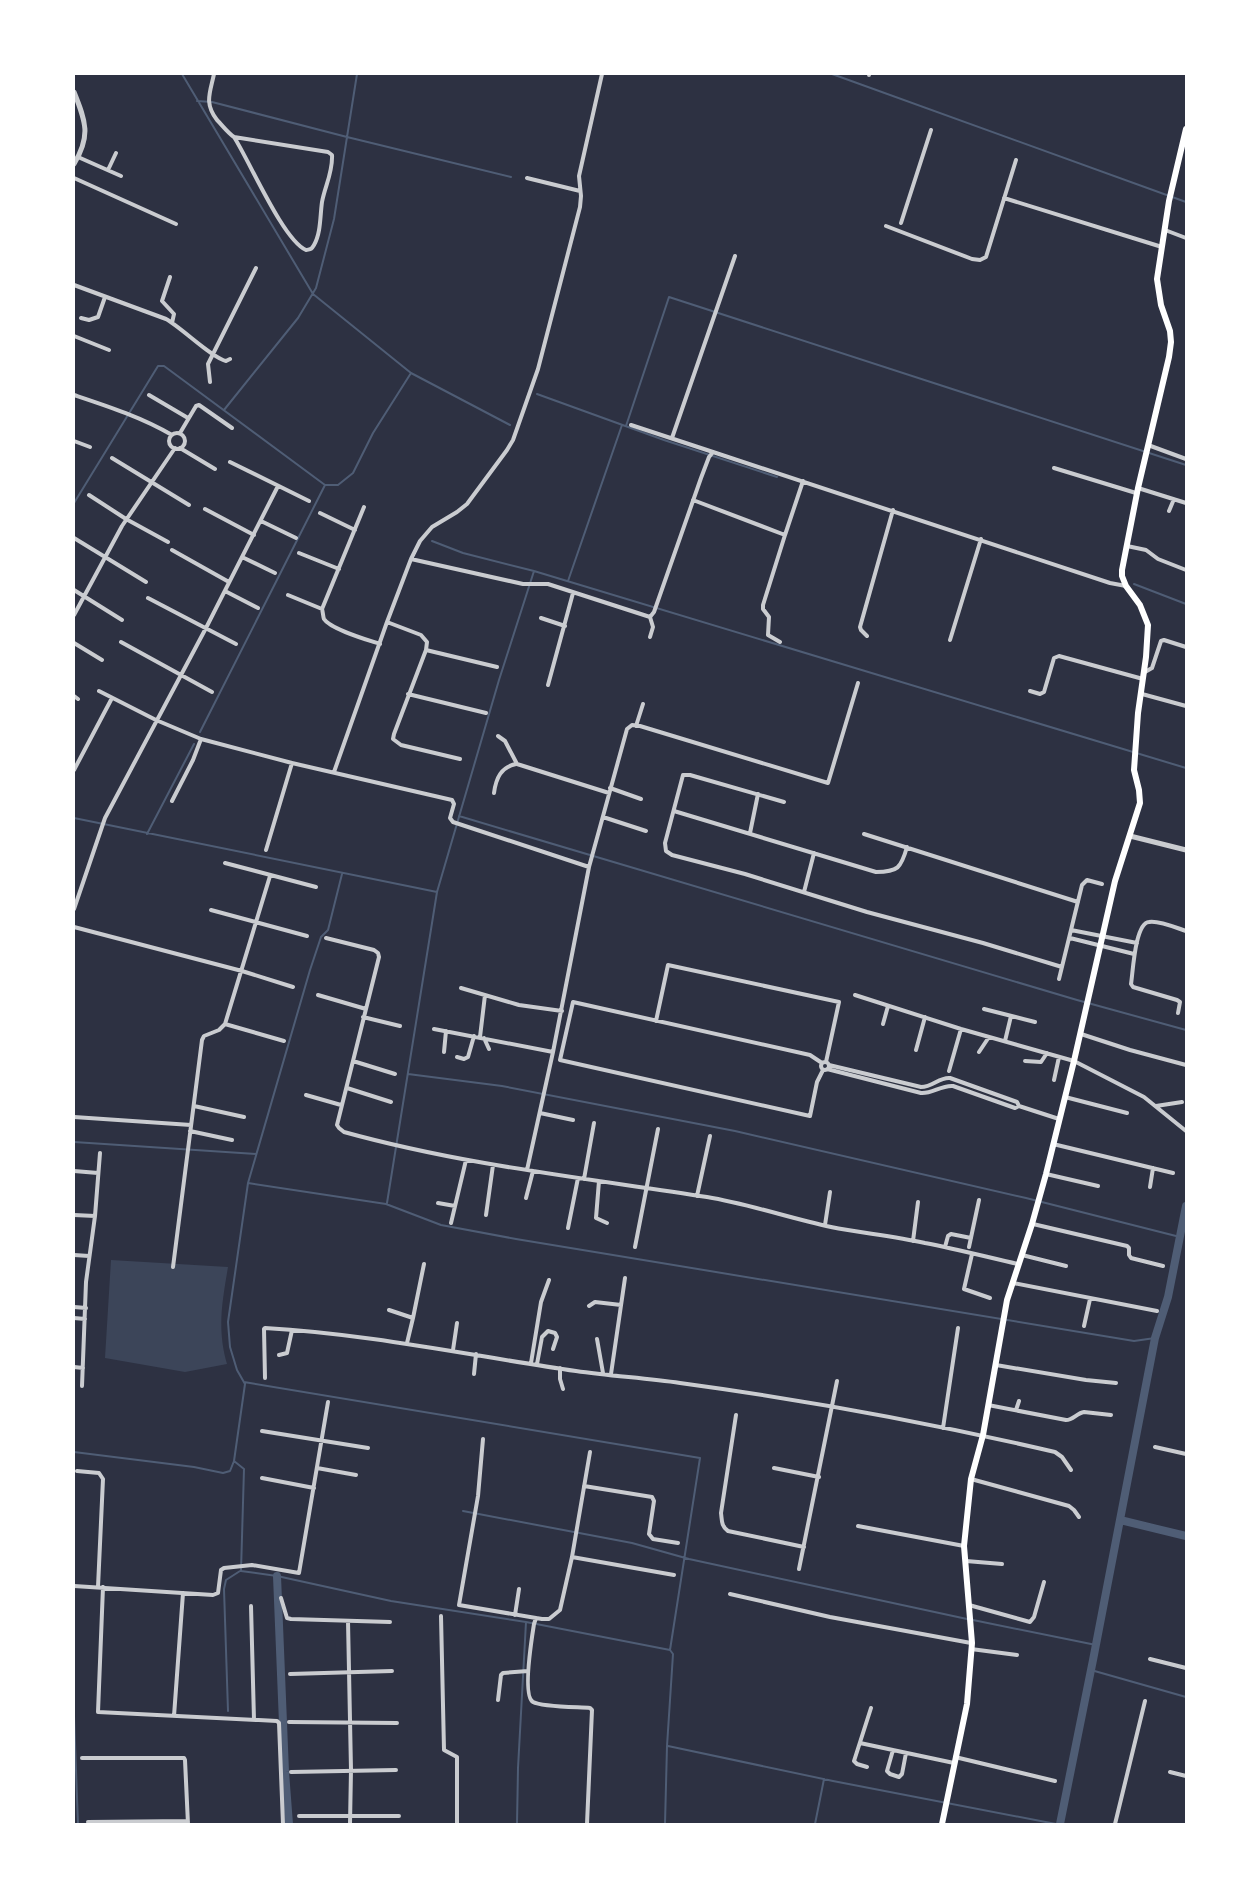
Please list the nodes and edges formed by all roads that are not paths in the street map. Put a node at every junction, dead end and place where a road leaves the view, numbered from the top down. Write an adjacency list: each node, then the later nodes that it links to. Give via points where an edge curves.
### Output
1 (214, 74): 6 (street, via 209,106)
2 (602, 74): 15 (street, via 579,176)
3 (74, 92): 8 (street, via 86,130)
4 (1186, 129): 20 (main road)
5 (931, 130): 17 (street)
6 (234, 137): 6 (street, via 281,222 298,246 310,249 320,227 332,154)
7 (116, 153): 11 (street)
8 (78, 157): 10 (street); 11 (street)
9 (1016, 160): 16 (street)
10 (74, 164)
11 (108, 170): 12 (street)
12 (121, 176)
13 (74, 178): 18 (street)
14 (527, 178): 15 (street)
15 (580, 191): 82 (street, via 580,207 541,357 513,440 466,504 425,533)
16 (1004, 198): 19 (street, via 986,257 980,260); 22 (street)
17 (901, 222)
18 (176, 224)
19 (886, 226)
20 (1165, 230): 21 (street); 22 (main road)
21 (1186, 238)
22 (1162, 247): 45 (main road, via 1157,279 1171,342)
23 (735, 256): 42 (street)
24 (256, 268): 32 (street)
25 (170, 277): 29 (street, via 162,301 173,310)
26 (74, 285): 27 (street)
27 (105, 297): 28 (street, via 98,317); 29 (street)
28 (81, 318)
29 (172, 323): 32 (street)
30 (74, 336): 31 (street)
31 (109, 350)
32 (213, 354): 33 (street); 34 (street, via 208,364)
33 (230, 359)
34 (210, 382)
35 (74, 395): 41 (street)
36 (149, 395): 37 (street)
37 (188, 418): 39 (street, via 199,405); 40 (street)
38 (631, 425): 42 (street)
39 (232, 429)
40 (180, 433): 41 (street); 46 (street, via 185,443)
41 (172, 435): 46 (street, via 170,443)
42 (672, 438): 47 (street)
43 (74, 441): 44 (street)
44 (90, 447)
45 (1148, 447): 49 (street); 56 (main road)
46 (178, 448): 52 (street); 53 (street)
47 (712, 452): 54 (street); 59 (street)
48 (112, 458): 53 (street)
49 (1186, 459)
50 (230, 462): 55 (street)
51 (1053, 468): 56 (street)
52 (215, 469)
53 (151, 481): 62 (street); 68 (street)
54 (803, 481): 65 (street); 72 (street)
55 (278, 486): 60 (street); 69 (street)
56 (1138, 491): 58 (street); 77 (main road)
57 (89, 495): 68 (street)
58 (1174, 499): 61 (street); 66 (street)
59 (693, 500): 72 (street); 98 (street)
60 (309, 501)
61 (1186, 503)
62 (189, 504)
63 (364, 507): 70 (street)
64 (205, 509): 71 (street)
65 (893, 510): 75 (street); 104 (street, via 860,627)
66 (1169, 511)
67 (320, 513): 70 (street)
68 (126, 519): 76 (street); 80 (street)
69 (261, 521): 71 (street); 74 (street)
70 (355, 530): 83 (street)
71 (254, 535): 81 (street)
72 (784, 535): 108 (street, via 763,605 770,617 768,635)
73 (74, 538): 80 (street)
74 (296, 538)
75 (981, 539): 88 (street); 106 (street)
76 (168, 542)
77 (1126, 545): 84 (street, via 1146,550); 88 (main road, via 1122,576)
78 (172, 550): 87 (street)
79 (299, 553): 83 (street)
80 (105, 557): 86 (street); 93 (street)
81 (243, 557): 85 (street); 87 (street)
82 (411, 559): 91 (street, via 524,584 548,584); 101 (street)
83 (339, 569): 96 (street)
84 (1186, 570)
85 (275, 573)
86 (146, 582)
87 (229, 582): 90 (street)
88 (1126, 586): 117 (main road, via 1148,625)
89 (74, 590): 93 (street)
90 (225, 591): 95 (street); 103 (street)
91 (573, 593): 98 (street); 102 (street)
92 (288, 595): 96 (street)
93 (84, 597): 97 (street); 100 (street)
94 (148, 598): 103 (street)
95 (258, 608)
96 (322, 609): 111 (street, via 328,623)
97 (74, 615)
98 (650, 617): 105 (street)
99 (541, 618): 102 (street)
100 (122, 620)
101 (387, 622): 111 (street); 113 (street, via 425,638)
102 (565, 626): 119 (street)
103 (206, 628): 110 (street); 116 (street)
104 (867, 636)
105 (650, 637)
106 (950, 640)
107 (121, 642): 116 (street)
108 (780, 642)
109 (74, 644): 114 (street)
110 (236, 644)
111 (380, 644): 137 (street)
112 (1186, 647): 117 (street, via 1161,641 1152,668)
113 (426, 650): 115 (street); 123 (street)
114 (102, 660)
115 (497, 667)
116 (181, 675): 122 (street); 129 (street)
117 (1144, 676): 121 (street, via 1059,656 1054,658 1044,692); 124 (main road)
118 (858, 683): 130 (street, via 828,783)
119 (548, 685)
120 (99, 691): 125 (street)
121 (1030, 691)
122 (212, 692)
123 (408, 694): 128 (street); 133 (street, via 393,739)
124 (1142, 694): 127 (street); 149 (main road, via 1134,770 1140,803)
125 (112, 698): 129 (street); 136 (street)
126 (643, 704): 130 (street)
127 (1186, 706)
128 (486, 713)
129 (156, 720): 132 (street); 161 (street, via 105,818)
130 (636, 726): 138 (street, via 632,725 624,735)
131 (498, 736): 135 (street)
132 (201, 739): 134 (street); 142 (street)
133 (460, 759)
134 (292, 763): 137 (street); 151 (street)
135 (517, 764): 138 (street); 139 (street, via 509,765 500,775)
136 (74, 770)
137 (334, 772): 155 (street, via 452,800 450,818 456,823)
138 (609, 791): 141 (street); 145 (street)
139 (494, 793)
140 (758, 794): 143 (street); 144 (street, via 687,774 681,779); 147 (street)
141 (641, 799)
142 (172, 801)
143 (784, 802)
144 (674, 811): 147 (street); 159 (street, via 665,843 667,852)
145 (603, 817): 146 (street); 155 (street)
146 (646, 831)
147 (750, 833): 153 (street)
148 (864, 834): 150 (street)
149 (1130, 836): 152 (street); 170 (main road)
150 (907, 848): 153 (street, via 900,866 889,872 876,872); 160 (street)
151 (266, 850)
152 (1186, 850)
153 (814, 853): 159 (street)
154 (225, 863): 156 (street)
155 (589, 867): 184 (street)
156 (270, 876): 158 (street); 163 (street)
157 (1102, 884): 160 (street, via 1084,881)
158 (316, 887)
159 (804, 892): 173 (street)
160 (1078, 902): 165 (street)
161 (74, 909)
162 (211, 910): 163 (street)
163 (257, 923): 167 (street); 174 (street)
164 (74, 927): 174 (street)
165 (1071, 930): 169 (street); 170 (street)
166 (1186, 931): 171 (street, via 1148,921 1142,926)
167 (307, 936)
168 (326, 938): 182 (street, via 378,952)
169 (1070, 938): 170 (street); 173 (street)
170 (1102, 940): 171 (street); 172 (street); 197 (main road)
171 (1137, 943): 172 (street)
172 (1134, 954): 185 (street, via 1133,987 1177,1000)
173 (1062, 967): 175 (street)
174 (242, 971): 176 (street); 192 (street)
175 (1059, 979)
176 (293, 987)
177 (461, 988): 179 (street)
178 (318, 995): 182 (street)
179 (485, 995): 184 (street); 199 (street)
180 (855, 995): 181 (street)
181 (888, 1006): 188 (street); 191 (street)
182 (366, 1009): 187 (street)
183 (984, 1009): 186 (street)
184 (562, 1011): 206 (street)
185 (1178, 1013)
186 (1011, 1016): 190 (street); 202 (street)
187 (363, 1017): 193 (street); 211 (street)
188 (925, 1017): 195 (street); 204 (street)
189 (656, 1021): 215 (street, via 810,1055); 215 (street, via 668,965 839,1002); 215 (street, via 573,1002 560,1060 810,1116 817,1082)
190 (1035, 1022)
191 (883, 1023)
192 (225, 1024): 201 (street); 224 (street, via 202,1040)
193 (400, 1026)
194 (434, 1029): 196 (street)
195 (961, 1029): 200 (street); 216 (street)
196 (446, 1031): 198 (street); 205 (street)
197 (1080, 1034): 213 (main road); 214 (street)
198 (474, 1036): 199 (street); 209 (street, via 468,1057)
199 (482, 1037): 203 (street); 206 (street)
200 (989, 1037): 202 (street); 207 (street)
201 (284, 1041)
202 (1005, 1042): 208 (street)
203 (489, 1049)
204 (916, 1050)
205 (444, 1052)
206 (554, 1052): 228 (street)
207 (979, 1052)
208 (1047, 1053): 210 (street); 212 (street, via 1041,1062)
209 (457, 1057)
210 (1059, 1057): 213 (street); 218 (street)
211 (353, 1061): 217 (street); 219 (street)
212 (1025, 1061)
213 (1074, 1061): 221 (main road); 227 (street)
214 (1186, 1065)
215 (825, 1066): 226 (street, via 921,1093 953,1086 1015,1108); 226 (street, via 921,1087 950,1078)
216 (949, 1071)
217 (395, 1074)
218 (1054, 1080)
219 (347, 1088): 222 (street); 225 (street)
220 (306, 1095): 225 (street)
221 (1065, 1096): 229 (street); 232 (main road)
222 (391, 1102)
223 (1182, 1102): 227 (street)
224 (194, 1106): 231 (street); 235 (street)
225 (342, 1106): 243 (street, via 337,1125 344,1132)
226 (1019, 1106): 232 (street)
227 (1155, 1106): 238 (street)
228 (540, 1113): 233 (street); 246 (street)
229 (1127, 1113)
230 (74, 1117): 235 (street)
231 (244, 1117)
232 (1059, 1119): 241 (main road)
233 (573, 1120)
234 (594, 1123): 252 (street)
235 (190, 1125): 237 (street)
236 (658, 1130): 256 (street)
237 (190, 1131): 240 (street); 285 (street)
238 (1186, 1131)
239 (710, 1136): 258 (street)
240 (232, 1140)
241 (1052, 1144): 245 (street); 250 (main road)
242 (100, 1153): 249 (street)
243 (466, 1160): 244 (street); 263 (street)
244 (494, 1165): 246 (street); 265 (street)
245 (1153, 1168): 251 (street); 255 (street)
246 (527, 1170): 248 (street)
247 (74, 1171): 249 (street)
248 (533, 1172): 252 (street); 259 (street)
249 (98, 1173): 266 (street)
250 (1046, 1173): 254 (street); 269 (main road)
251 (1173, 1173)
252 (581, 1179): 253 (street); 271 (street)
253 (599, 1181): 256 (street); 267 (street, via 596,1218)
254 (1098, 1186)
255 (1150, 1186)
256 (647, 1189): 258 (street); 274 (street)
257 (830, 1192): 270 (street)
258 (697, 1196): 270 (street)
259 (526, 1198)
260 (980, 1200): 272 (street)
261 (918, 1202): 273 (street)
262 (438, 1203): 263 (street)
263 (455, 1206): 268 (street)
264 (74, 1215): 266 (street)
265 (486, 1215)
266 (95, 1216): 280 (street)
267 (607, 1222)
268 (452, 1223)
269 (1032, 1224): 279 (main road); 284 (street, via 1127,1246 1131,1258)
270 (825, 1225): 273 (street)
271 (568, 1228)
272 (971, 1238): 275 (street, via 951,1234); 276 (street)
273 (913, 1241): 275 (street)
274 (635, 1247)
275 (945, 1247): 277 (street)
276 (969, 1247)
277 (972, 1254): 282 (street); 289 (street, via 964,1288)
278 (74, 1255): 280 (street)
279 (1022, 1255): 282 (main road); 283 (street)
280 (89, 1256): 294 (street)
281 (424, 1264): 297 (street)
282 (1019, 1264): 288 (main road)
283 (1066, 1266)
284 (1163, 1266)
285 (173, 1267)
286 (625, 1278): 291 (street)
287 (549, 1280): 310 (street, via 541,1302)
288 (1013, 1283): 290 (street); 312 (main road)
289 (990, 1298)
290 (1090, 1299): 296 (street); 301 (street)
291 (621, 1305): 292 (street, via 595,1302); 318 (street)
292 (589, 1306)
293 (74, 1307): 294 (street)
294 (86, 1308): 299 (street)
295 (389, 1310): 297 (street)
296 (1157, 1311)
297 (413, 1317): 305 (street)
298 (74, 1318): 299 (street)
299 (85, 1319): 314 (street)
300 (457, 1323): 307 (street)
301 (1084, 1326)
302 (958, 1328): 331 (street)
303 (292, 1330): 305 (street); 309 (street, via 288,1350); 319 (street, via 264,1329)
304 (597, 1339): 317 (street)
305 (407, 1344): 307 (street)
306 (553, 1349): 311 (street, via 557,1337 548,1331 542,1337)
307 (453, 1350): 308 (street)
308 (476, 1354): 310 (street); 316 (street)
309 (279, 1355)
310 (531, 1363): 311 (street)
311 (537, 1364): 315 (street)
312 (996, 1365): 321 (street); 326 (main road)
313 (74, 1367): 314 (street)
314 (82, 1368): 322 (street)
315 (560, 1368): 317 (street); 323 (street)
316 (474, 1374)
317 (603, 1374): 318 (street)
318 (610, 1374): 327 (street)
319 (265, 1378)
320 (837, 1381): 327 (street)
321 (1116, 1383)
322 (82, 1386)
323 (563, 1389)
324 (1019, 1401): 328 (street)
325 (328, 1402): 334 (street)
326 (988, 1405): 328 (street); 333 (main road)
327 (832, 1407): 331 (street); 345 (street)
328 (1016, 1410): 330 (street, via 1066,1420 1080,1412)
329 (736, 1414): 354 (street, via 722,1513 724,1528)
330 (1111, 1415)
331 (943, 1428): 333 (street)
332 (262, 1431): 334 (street)
333 (983, 1436): 342 (street, via 1055,1452); 347 (main road)
334 (322, 1439): 337 (street); 340 (street)
335 (483, 1439): 369 (street, via 478,1496 459,1605)
336 (1155, 1447): 339 (street)
337 (368, 1448)
338 (590, 1452): 348 (street)
339 (1186, 1454)
340 (317, 1468): 344 (street); 349 (street)
341 (774, 1468): 345 (street)
342 (1071, 1470)
343 (77, 1471): 362 (street, via 99,1473 103,1479)
344 (356, 1475)
345 (819, 1477): 354 (street)
346 (262, 1478): 349 (street)
347 (971, 1479): 350 (street, via 1069,1506); 353 (main road)
348 (584, 1486): 352 (street, via 652,1497 649,1534 653,1539); 355 (street)
349 (314, 1488): 364 (street, via 299,1573 252,1565 230,1568 221,1570 218,1593)
350 (1079, 1517)
351 (858, 1526): 353 (street)
352 (678, 1543)
353 (964, 1546): 356 (main road)
354 (804, 1547): 358 (street)
355 (572, 1557): 359 (street); 371 (street, via 560,1610 549,1618)
356 (966, 1561): 357 (street); 367 (main road)
357 (1002, 1564)
358 (799, 1569)
359 (674, 1575)
360 (1044, 1582): 367 (street, via 1030,1622)
361 (74, 1586): 362 (street)
362 (100, 1587): 364 (street); 385 (street, via 98,1712)
363 (519, 1589): 369 (street)
364 (183, 1593): 385 (street)
365 (730, 1594): 374 (street)
366 (281, 1598): 372 (street, via 287,1618)
367 (969, 1605): 374 (main road)
368 (251, 1606): 386 (street)
369 (515, 1614): 371 (street)
370 (441, 1616): 409 (street, via 444,1750 457,1757)
371 (536, 1618): 379 (street)
372 (348, 1621): 373 (street); 380 (street)
373 (390, 1622)
374 (972, 1646): 375 (street); 394 (main road, via 967,1704)
375 (1017, 1655)
376 (1150, 1659): 377 (street)
377 (1186, 1668)
378 (392, 1671): 380 (street)
379 (528, 1671): 382 (street, via 503,1673); 410 (street, via 528,1697 532,1702 592,1710)
380 (349, 1672): 381 (street); 388 (street)
381 (290, 1674)
382 (498, 1700)
383 (1144, 1701): 412 (street)
384 (871, 1708): 390 (street)
385 (174, 1716): 386 (street)
386 (254, 1719): 407 (street, via 279,1723)
387 (289, 1722): 388 (street)
388 (350, 1722): 389 (street); 396 (street)
389 (397, 1723)
390 (860, 1743): 391 (street); 395 (street, via 855,1762)
391 (893, 1750): 392 (street); 392 (street, via 887,1771 898,1777)
392 (906, 1753): 394 (street)
393 (82, 1758): 406 (street, via 184,1758)
394 (955, 1760): 401 (street); 411 (main road)
395 (867, 1767)
396 (351, 1770): 397 (street); 398 (street); 403 (street)
397 (396, 1770)
398 (291, 1772)
399 (1170, 1772): 400 (street)
400 (1186, 1776)
401 (1055, 1781)
402 (298, 1816): 403 (street)
403 (350, 1816): 404 (street); 408 (street)
404 (399, 1816)
405 (88, 1822): 406 (street)
406 (188, 1822)
407 (283, 1824)
408 (350, 1824)
409 (457, 1824)
410 (587, 1824)
411 (942, 1824)
412 (1115, 1824)

